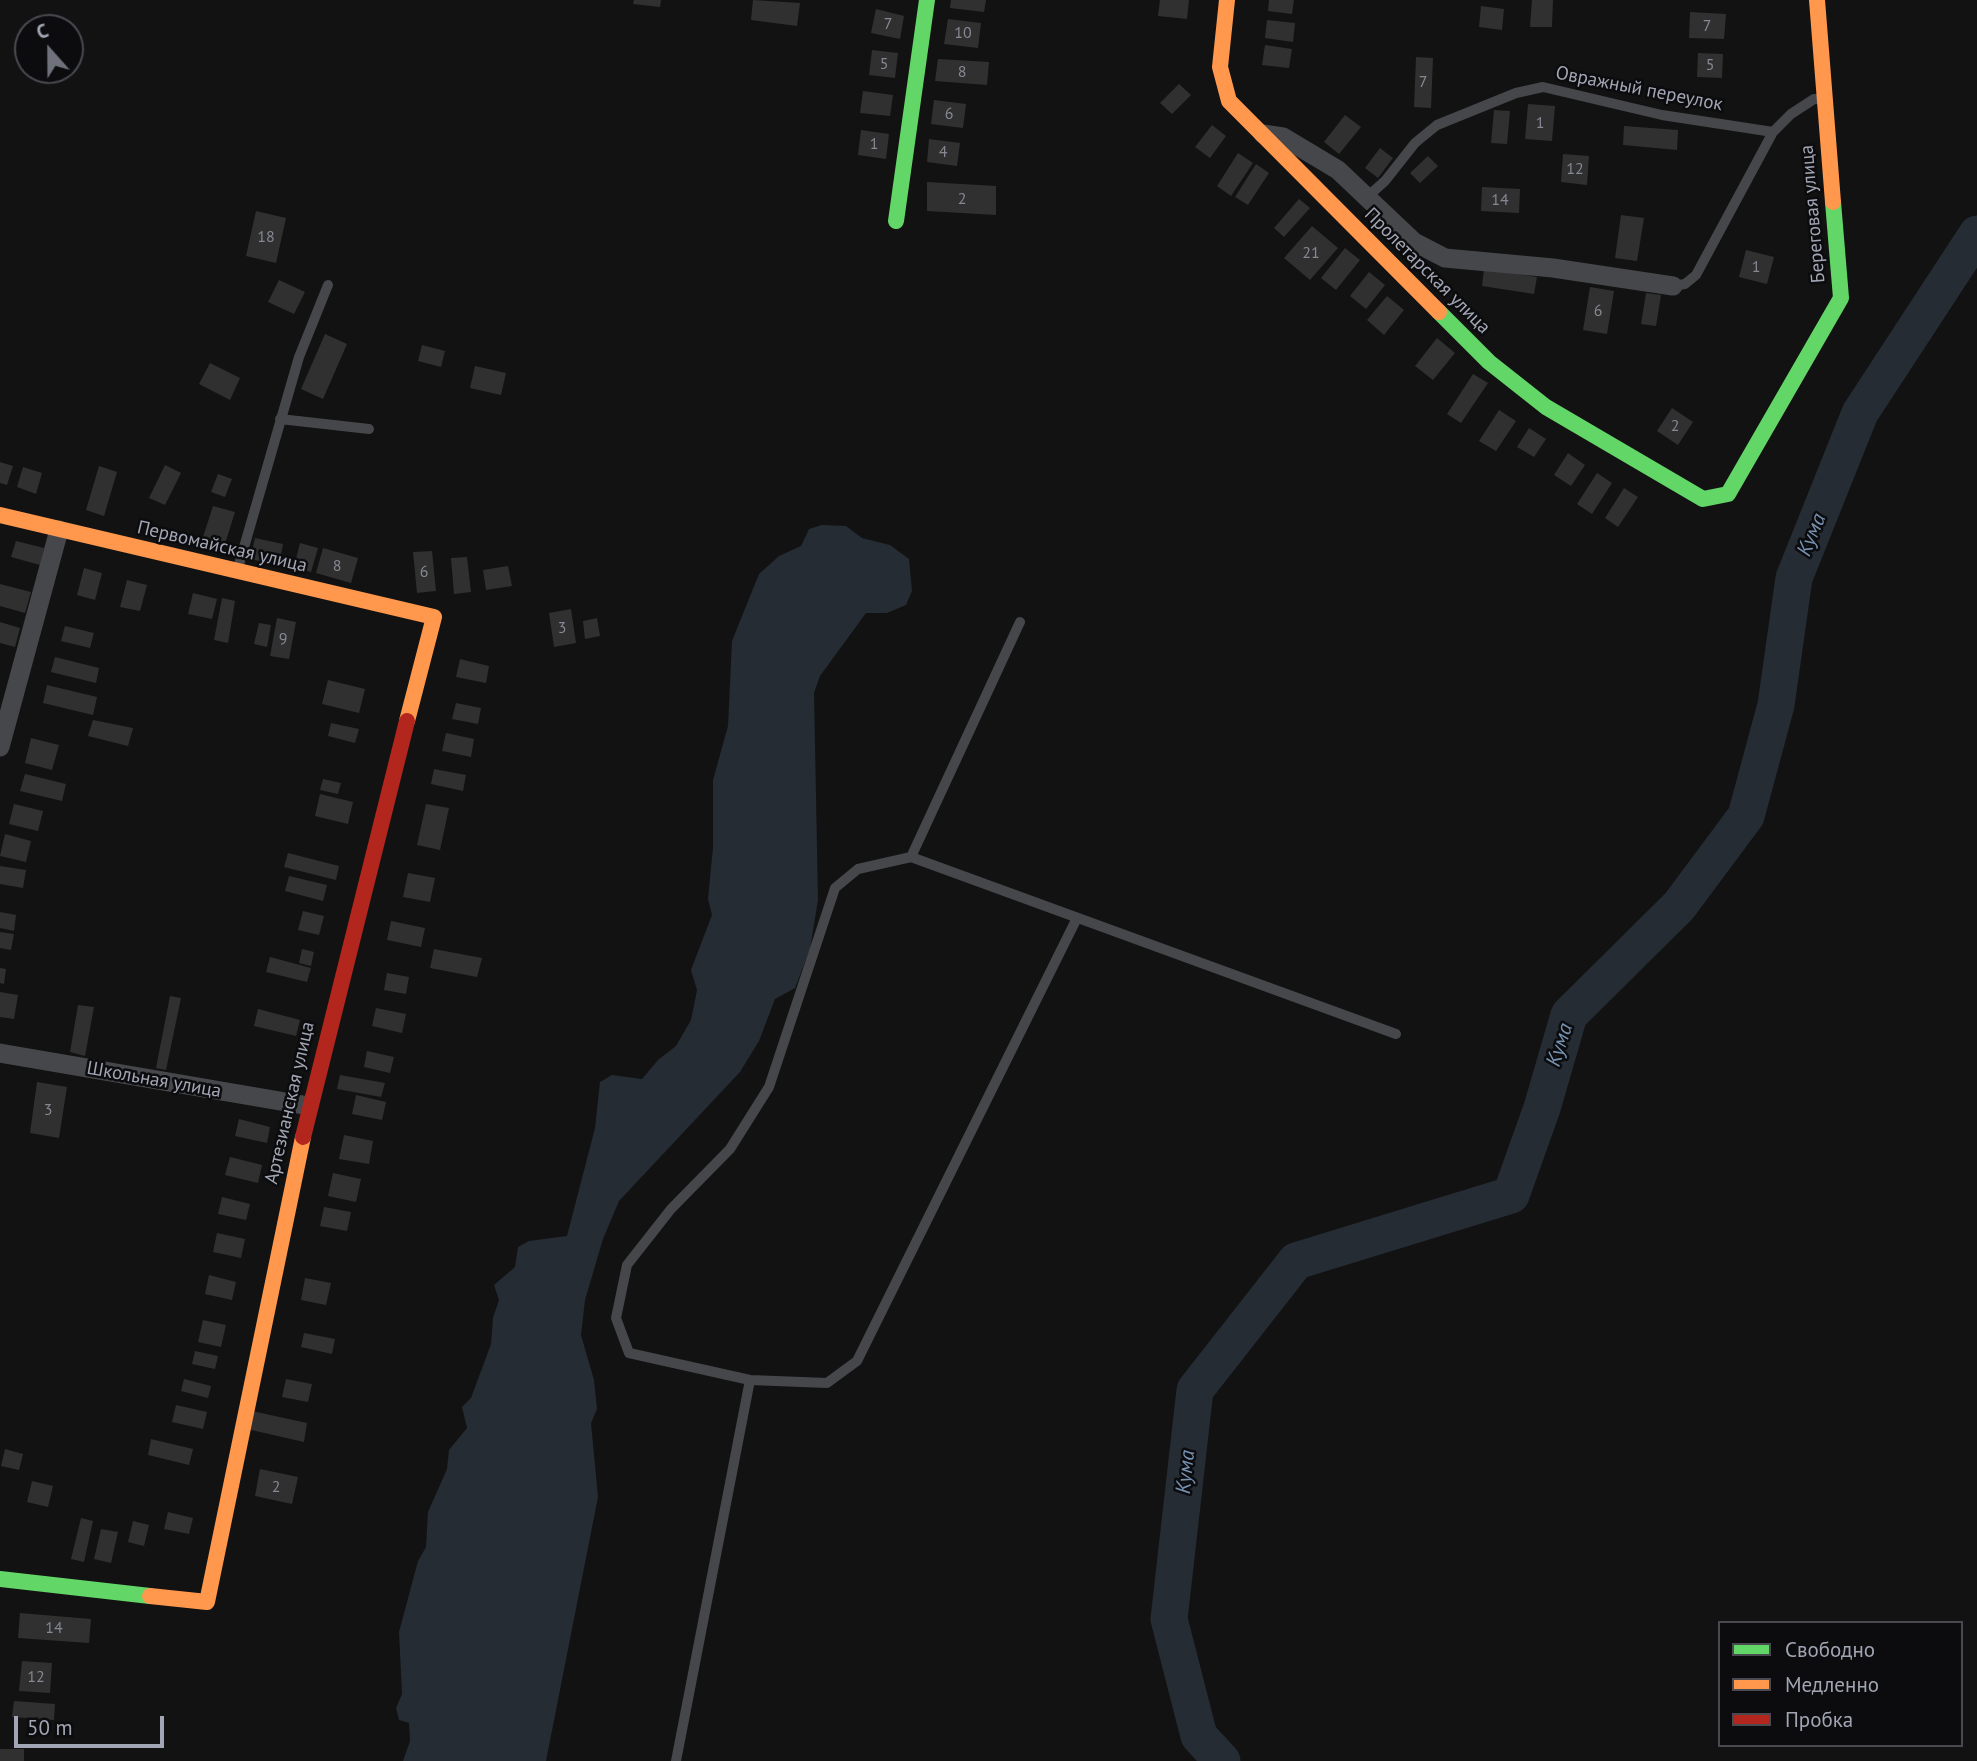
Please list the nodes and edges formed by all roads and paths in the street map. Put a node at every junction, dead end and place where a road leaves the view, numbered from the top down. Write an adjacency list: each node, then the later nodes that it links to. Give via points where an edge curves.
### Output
1 (927, 0): 8 (street)
2 (1227, 0): 6 (street, Пролетарская улица, via 1220,67 1229,101)
3 (1817, 0): 4 (street, Береговая улица)
4 (1825, 99): 5 (lane, via 1814,99); 13 (street, Береговая улица, via 1841,298 1728,494)
5 (1773, 132): 7 (lane, Овражный переулок, via 1662,115 1544,87 1516,93 1437,125); 10 (lane, via 1696,275)
6 (1262, 134): 7 (street, via 1283,136 1338,170); 13 (street, Пролетарская улица, via 1489,362 1546,407)
7 (1367, 197): 10 (street, via 1414,242 1445,258)
8 (897, 221)
9 (328, 285): 11 (lane)
10 (1673, 286)
11 (280, 419): 12 (lane); 16 (lane)
12 (369, 429)
13 (1703, 499)
14 (0, 515): 15 (street, Первомайская улица)
15 (59, 530): 16 (street, Первомайская улица); 19 (street)
16 (237, 572): 17 (street, Первомайская улица)
17 (434, 617): 24 (street, Артезианская улица)
18 (1020, 622): 20 (lane)
19 (0, 747)
20 (911, 857): 21 (lane); 25 (lane, via 858,869 835,888 769,1087 730,1149 671,1209 627,1265 616,1318 629,1353)
21 (1077, 918): 22 (lane); 25 (lane, via 858,1361 827,1383)
22 (1396, 1034)
23 (0, 1054): 24 (street, Школьная улица)
24 (309, 1106): 26 (street, Артезианская улица, via 207,1602)
25 (750, 1380): 27 (lane)
26 (0, 1579)
27 (676, 1761)

